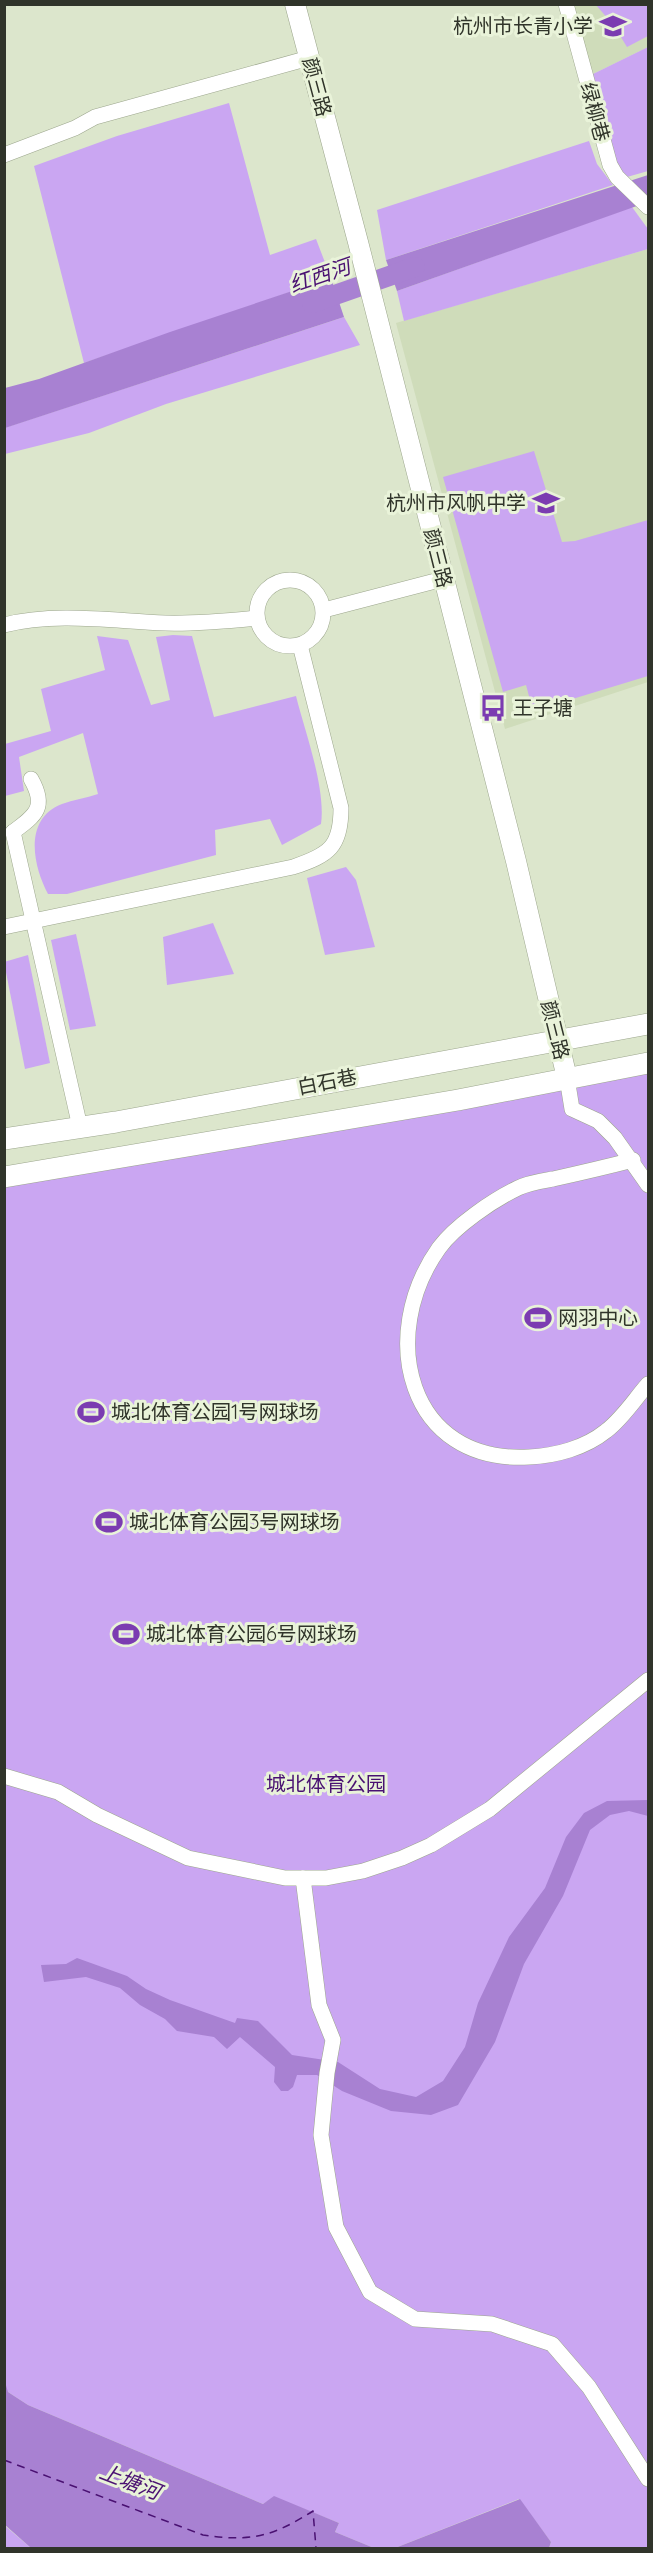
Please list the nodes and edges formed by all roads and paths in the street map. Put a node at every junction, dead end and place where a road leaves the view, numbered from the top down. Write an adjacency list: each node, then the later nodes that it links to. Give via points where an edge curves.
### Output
1 (295, 4): 3 (street, 颜三路)
2 (566, 4): 5 (street, 绿柳巷, via 610,165)
3 (309, 58): 4 (street, via 95,117); 6 (street, 颜三路)
4 (4, 155)
5 (648, 207)
6 (443, 579): 7 (street); 16 (street, 颜三路, via 516,861)
7 (324, 610): 8 (street, via 315,591 297,580 286,580 276,583 261,597); 10 (street, via 318,632)
8 (257, 618): 9 (street, via 199,623 58,618 30,619); 10 (street, via 261,629 277,644)
9 (4, 626)
10 (300, 645): 13 (street, via 341,808 341,827 332,847 319,858 293,867)
11 (31, 779): 12 (street, via 40,795 38,809 29,820)
12 (9, 831): 13 (street)
13 (33, 922): 14 (street); 19 (street)
14 (4, 927)
15 (648, 1024): 16 (main road, 白石巷)
16 (556, 1039): 18 (street, 颜三路); 19 (main road, 白石巷)
17 (648, 1063): 18 (main road, 白石巷)
18 (567, 1078): 21 (street, via 572,1108 598,1121); 22 (main road, 白石巷)
19 (80, 1127): 20 (main road, 白石巷)
20 (4, 1139)
21 (633, 1160): 23 (street); 24 (street, via 520,1187 464,1224 441,1246 423,1276 409,1315 407,1356 413,1384 437,1424 477,1452 500,1456 547,1456 573,1449 604,1433)
22 (4, 1177)
23 (648, 1185)
24 (648, 1384)
25 (648, 1680): 27 (street, via 463,1827 402,1858 363,1871)
26 (4, 1776): 27 (street, via 58,1792 188,1858 285,1878)
27 (303, 1878): 28 (street, via 319,2005 333,2040 321,2135 336,2227 369,2292 415,2319 492,2324 552,2344 589,2387)
28 (648, 2479)

